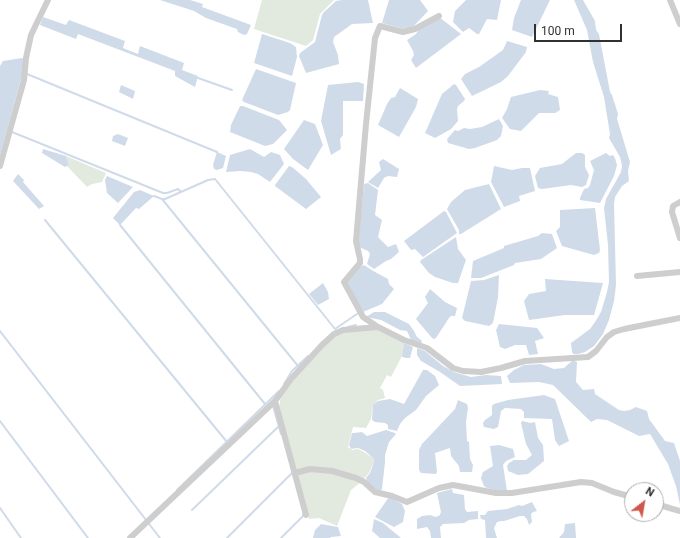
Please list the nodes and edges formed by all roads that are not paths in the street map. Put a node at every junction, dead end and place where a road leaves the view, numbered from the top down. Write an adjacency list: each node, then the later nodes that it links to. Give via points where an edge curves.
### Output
1 (48, 0): 5 (street, via 31,35 24,80)
2 (670, 0): 4 (street)
3 (439, 16): 11 (street, via 416,29 403,32 380,26 375,38 356,241 360,263 344,282 361,314)
4 (680, 24)
5 (0, 166)
6 (680, 202): 7 (street, via 673,206 672,212)
7 (680, 238)
8 (680, 272): 9 (street)
9 (637, 276)
10 (680, 318): 11 (street, via 614,332 588,356 530,360 481,372 453,368 427,348)
11 (378, 327): 12 (street, via 343,330 334,334 296,373)
12 (275, 401): 13 (street); 18 (street)
13 (295, 473): 14 (street, via 310,469 336,472 360,480 375,492 407,502 439,488 453,485 496,493 512,493 581,482 592,483); 17 (street)
14 (624, 495)
15 (664, 506): 16 (street)
16 (680, 511)
17 (306, 515)
18 (130, 538)

